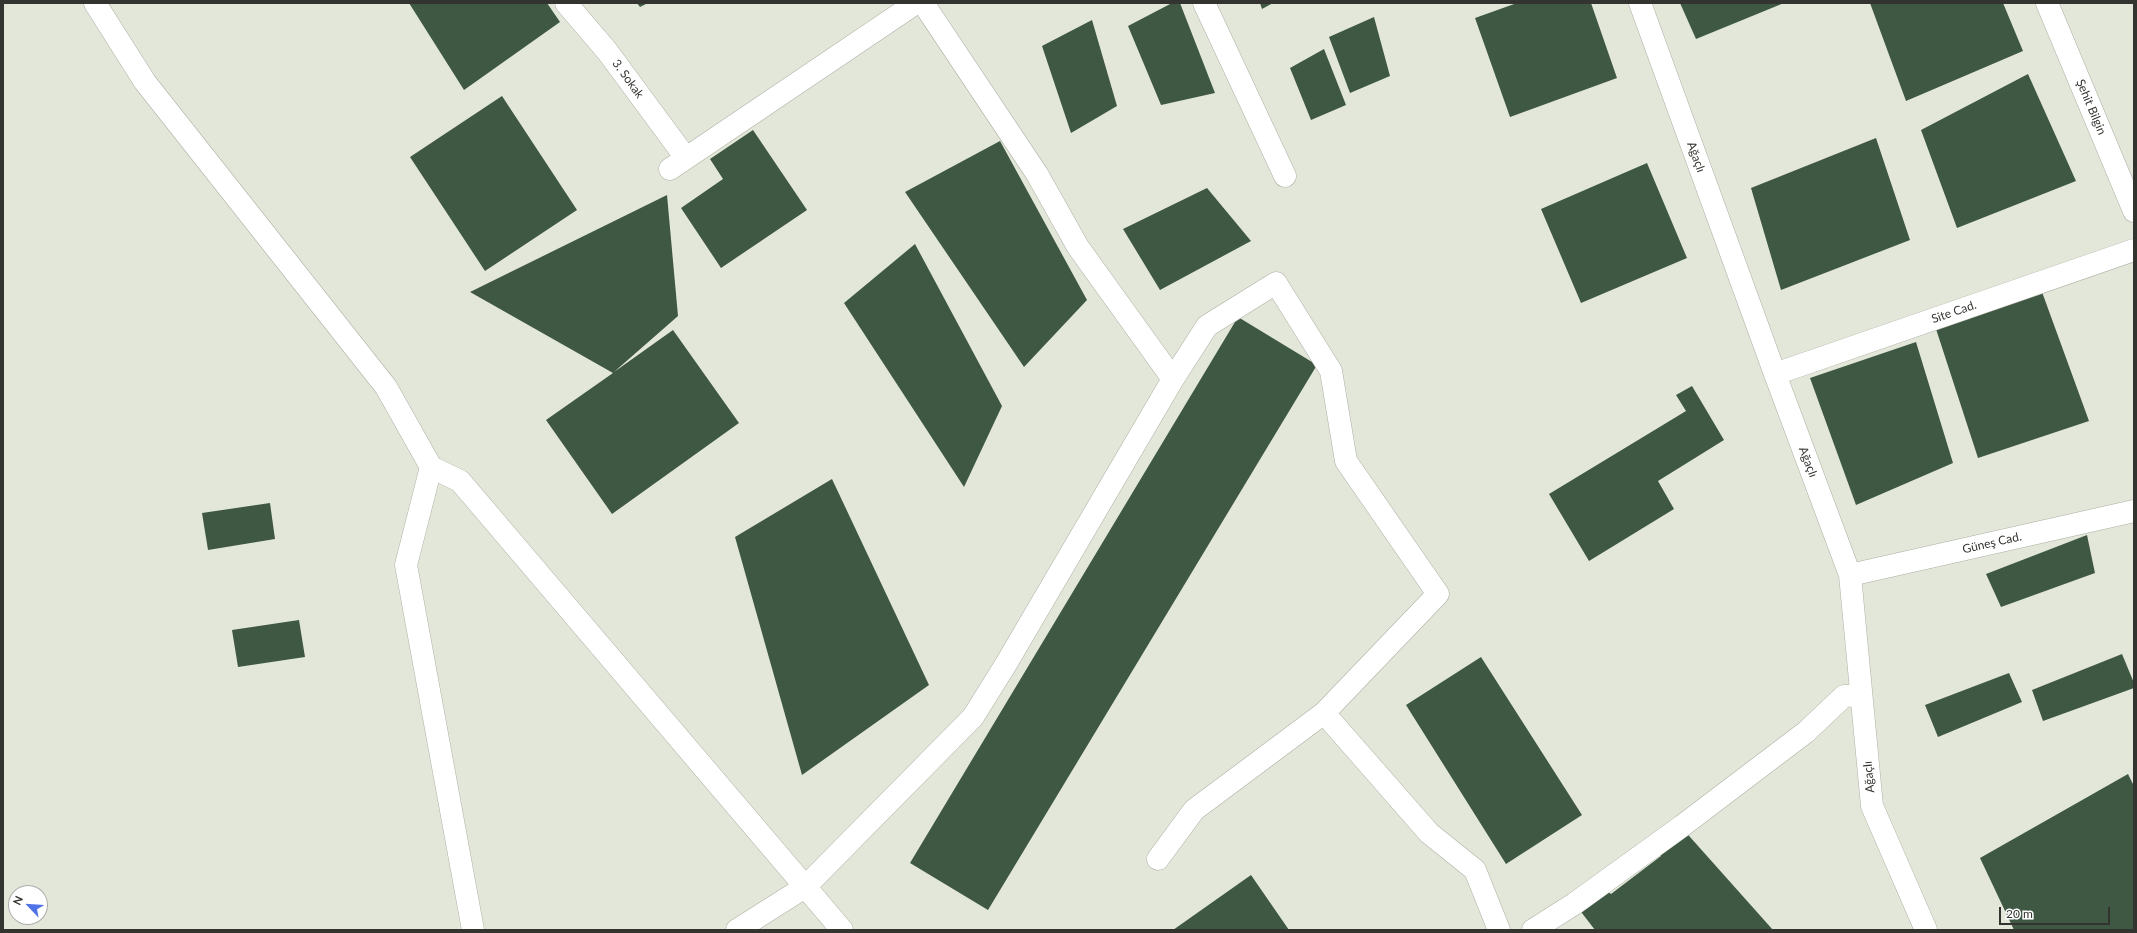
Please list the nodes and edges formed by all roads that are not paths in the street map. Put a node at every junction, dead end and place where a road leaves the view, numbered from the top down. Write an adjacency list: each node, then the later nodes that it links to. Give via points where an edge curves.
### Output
1 (95, 3): 13 (street, via 145,82 386,387)
2 (566, 3): 3 (street, 3. Sokak, via 607,52 678,164)
3 (916, 3)
4 (923, 3): 12 (street, via 1037,174 1078,247)
5 (1204, 3): 8 (street)
6 (1640, 3): 11 (street, Ağaçlı)
7 (2048, 3): 9 (street, Şehit Bilgin)
8 (1284, 176)
9 (2134, 211)
10 (2134, 250): 11 (street, Site Cad.)
11 (1775, 374): 15 (street, Ağaçlı)
12 (1173, 379): 17 (street, via 1207,326 1276,283 1331,370 1346,461 1438,594); 19 (street, via 973,717)
13 (431, 467): 19 (street, via 460,481); 20 (street, via 406,565)
14 (2134, 511): 15 (street, Güneş Cad.)
15 (1850, 575): 16 (street, Ağaçlı)
16 (1861, 695): 24 (street, via 1844,696 1806,732 1688,822 1574,904); 25 (street, Ağaçlı, via 1872,806)
17 (1324, 713): 18 (street, via 1194,810); 23 (street, via 1429,833 1475,870)
18 (1158, 858)
19 (805, 888): 21 (street); 22 (street)
20 (473, 930)
21 (737, 930)
22 (842, 930)
23 (1499, 930)
24 (1533, 930)
25 (1926, 930)

